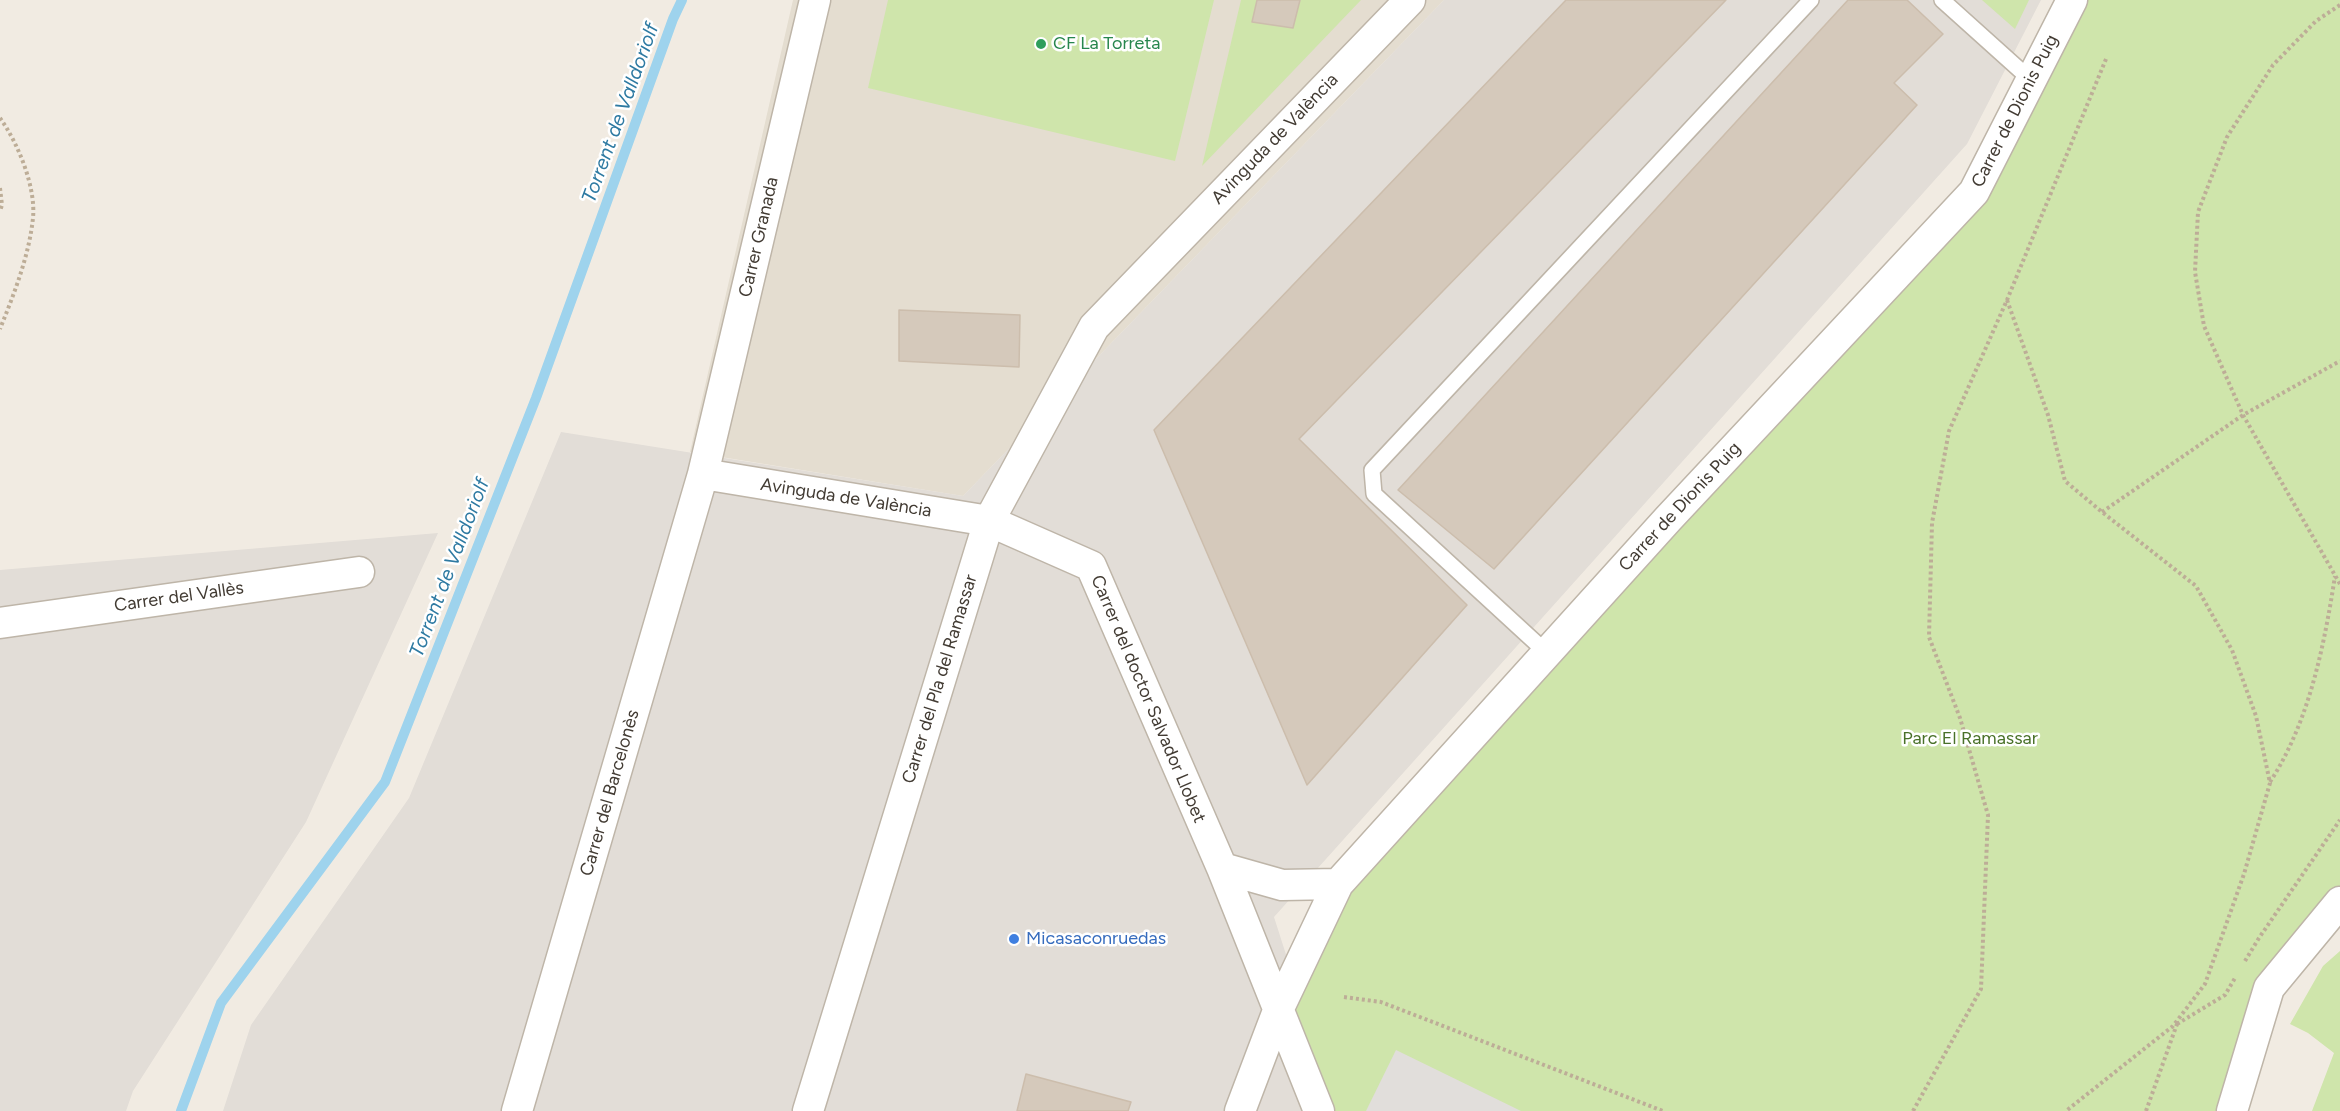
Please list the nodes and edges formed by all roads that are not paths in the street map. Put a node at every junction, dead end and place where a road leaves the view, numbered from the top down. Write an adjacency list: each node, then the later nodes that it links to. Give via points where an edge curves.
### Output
1 (815, 0): 8 (street, Carrer Granada)
2 (1410, 0): 7 (street, Avinguda de València)
3 (1811, 0): 12 (lane, via 1372,470 1374,495)
4 (1942, 0): 6 (lane)
5 (2072, 0): 6 (street, Carrer de Dionis Puig)
6 (2031, 80): 12 (street, Carrer de Dionis Puig, via 1974,192)
7 (1140, 279): 9 (street, Carrer del Pla del Ramassar, via 1094,327)
8 (703, 474): 9 (street, Avinguda de València); 17 (street, Carrer del Barcelonès)
9 (989, 521): 13 (street, Carrer del doctor Salvador Llobet, via 1091,566); 18 (street, Carrer del Pla del Ramassar)
10 (359, 572): 11 (street, Carrer del Vallès)
11 (0, 623)
12 (1547, 653): 14 (street, Carrer de Dionis Puig)
13 (1222, 868): 14 (street, via 1282,885); 16 (street, Carrer del doctor Salvador Llobet)
14 (1338, 884): 16 (street, Carrer de Dionis Puig)
15 (2340, 902): 21 (street, via 2269,988)
16 (1279, 1008): 19 (street, Carrer de Dionis Puig); 20 (street, Carrer del doctor Salvador Llobet)
17 (517, 1111)
18 (808, 1111)
19 (1240, 1111)
20 (1319, 1111)
21 (2232, 1111)

